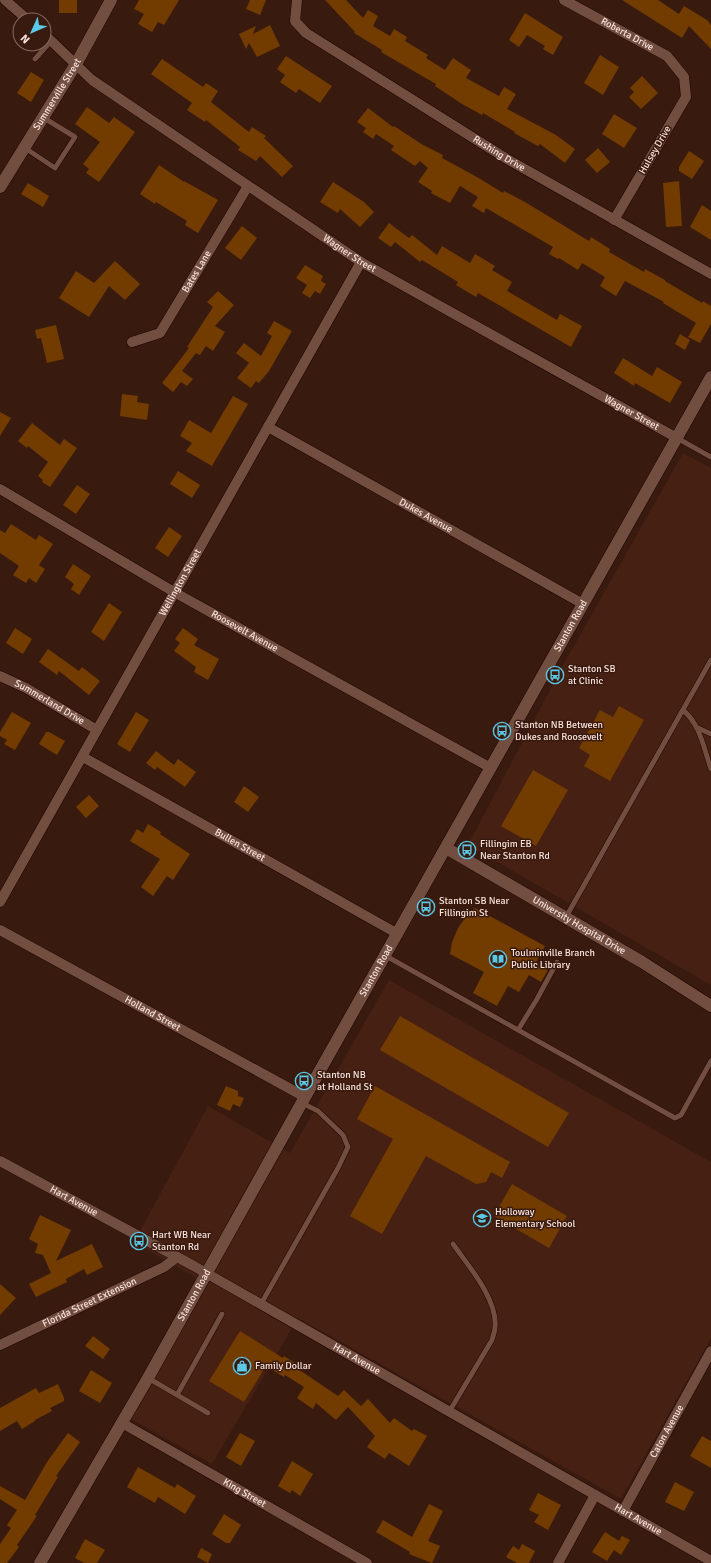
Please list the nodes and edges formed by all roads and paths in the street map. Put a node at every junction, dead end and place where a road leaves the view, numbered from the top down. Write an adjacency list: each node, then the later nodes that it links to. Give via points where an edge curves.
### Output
1 (5, 0): 5 (street)
2 (110, 0): 9 (street, Summerville Street)
3 (297, 0): 15 (street, Rushing Drive, via 296,21 306,33 500,155)
4 (564, 0): 10 (street, Roberta Drive, via 667,56)
5 (19, 12)
6 (52, 41): 9 (street, Wagner Street)
7 (38, 52): 8 (lane)
8 (34, 59)
9 (76, 64): 11 (street, Summerville Street); 13 (street, Wagner Street, via 92,80)
10 (684, 78): 15 (street, Hulsey Drive, via 686,97)
11 (43, 117): 12 (street, Summerville Street); 12 (lane, via 75,138 55,168)
12 (24, 147): 14 (street, Summerville Street)
13 (248, 186): 16 (street, Wagner Street); 18 (street, Bates Lane, via 160,333)
14 (0, 187)
15 (614, 220): 17 (street, Rushing Drive)
16 (361, 262): 20 (street, Wellington Street); 21 (street, Wagner Street)
17 (711, 274)
18 (132, 342)
19 (711, 377): 21 (street, Stanton Road)
20 (268, 427): 24 (street, Wellington Street); 25 (street, Dukes Avenue)
21 (677, 438): 22 (lane); 25 (street, Stanton Road)
22 (711, 457)
23 (0, 489): 24 (street, Roosevelt Avenue)
24 (174, 592): 30 (street, Wellington Street); 33 (street, Roosevelt Avenue)
25 (583, 604): 33 (street, Stanton Road)
26 (711, 660): 28 (lane)
27 (0, 676): 30 (street, Summerland Drive, via 26,688)
28 (683, 710): 29 (lane); 37 (lane)
29 (696, 727): 31 (lane); 34 (lane)
30 (97, 730): 32 (street, Wellington Street)
31 (711, 733)
32 (83, 756): 36 (street, Wellington Street); 39 (street, Bullen Street)
33 (491, 768): 35 (street, Stanton Road)
34 (711, 769)
35 (446, 848): 37 (street, University Hospital Drive); 39 (street, Stanton Road)
36 (0, 902)
37 (566, 918): 42 (street, University Hospital Drive)
38 (0, 930): 45 (street, Holland Street)
39 (398, 934): 40 (street, Stanton Road)
40 (386, 956): 43 (lane); 45 (street, Stanton Road)
41 (557, 962): 43 (lane)
42 (711, 1006)
43 (518, 1030): 44 (lane, via 675,1118 681,1115)
44 (711, 1061)
45 (303, 1100): 49 (street, Stanton Road); 50 (lane, via 343,1135 348,1147)
46 (0, 1161): 48 (street, Hart Avenue)
47 (453, 1244): 56 (lane, via 488,1296 495,1327 492,1340)
48 (177, 1257): 49 (street, Hart Avenue); 52 (street, Florida Street Extension, via 164,1267)
49 (206, 1273): 50 (street, Hart Avenue); 54 (street, Stanton Road)
50 (261, 1304): 56 (street, Hart Avenue)
51 (222, 1314): 55 (lane)
52 (0, 1345)
53 (711, 1351): 60 (street, Caton Avenue)
54 (148, 1378): 55 (lane); 58 (street, Stanton Road)
55 (177, 1395): 57 (lane)
56 (449, 1412): 59 (street, Hart Avenue)
57 (208, 1413)
58 (122, 1423): 62 (street, Stanton Road); 63 (street, King Street)
59 (596, 1495): 60 (street, Hart Avenue); 64 (street)
60 (623, 1511): 61 (street, Hart Avenue)
61 (711, 1561)
62 (41, 1562)
63 (367, 1563)
64 (558, 1563)

